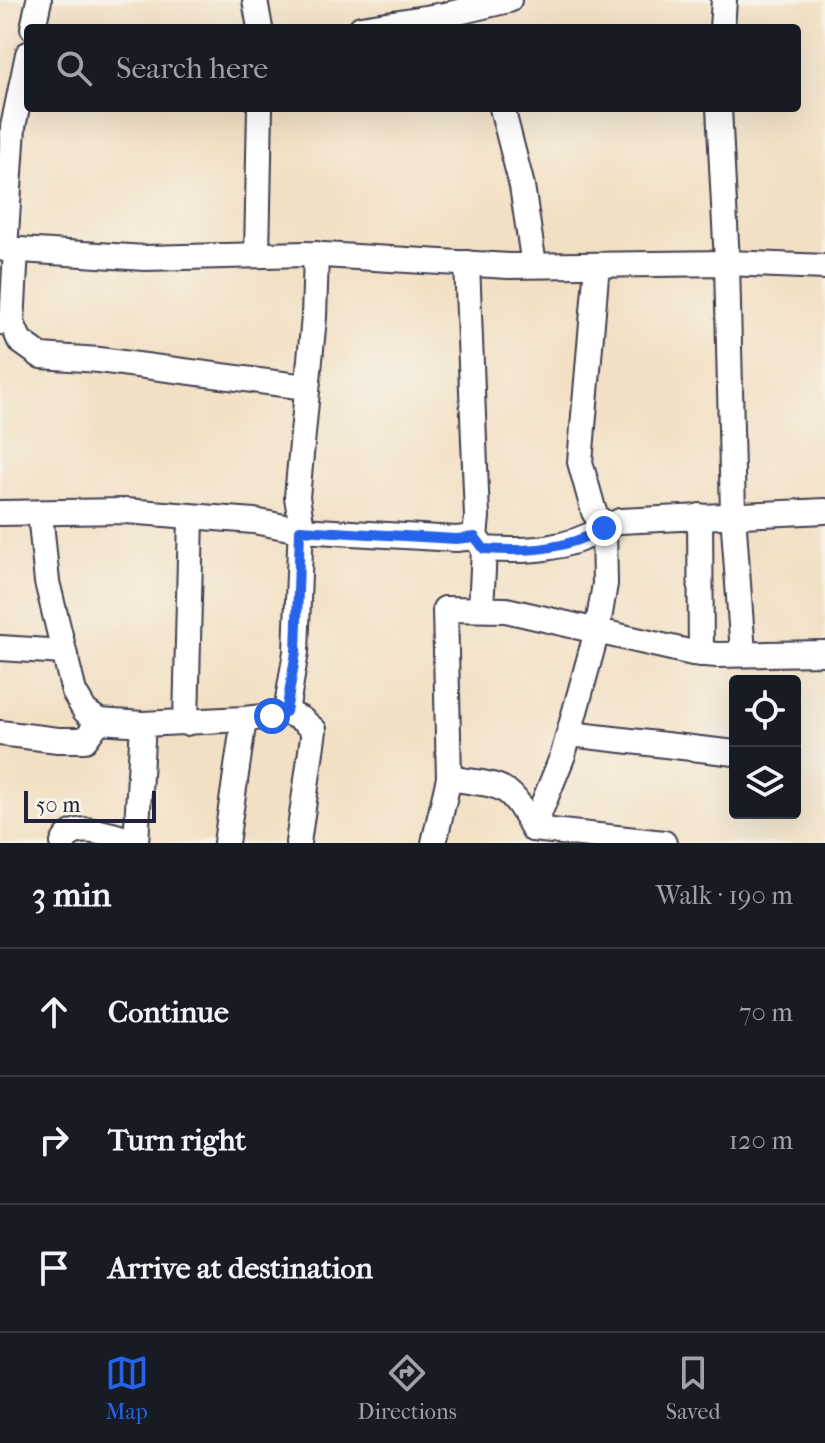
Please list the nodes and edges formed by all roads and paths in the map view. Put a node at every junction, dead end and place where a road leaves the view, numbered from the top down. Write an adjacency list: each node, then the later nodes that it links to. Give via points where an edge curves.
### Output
1 (39, 0): 6 (street)
2 (255, 0): 7 (street)
3 (509, 0): 5 (street)
4 (724, 0): 9 (street)
5 (479, 18): 8 (street)
6 (34, 24)
7 (259, 24)
8 (408, 24)
9 (722, 24)
10 (24, 76): 14 (street, via 12,142 5,249)
11 (260, 112): 16 (street)
12 (503, 112): 19 (street)
13 (719, 112): 18 (street)
14 (16, 250): 16 (street, via 145,258); 22 (street)
15 (316, 254): 16 (street); 17 (street); 23 (street)
16 (257, 255)
17 (467, 263): 19 (street); 32 (street)
18 (727, 263): 20 (street); 21 (street); 27 (street)
19 (534, 265): 20 (street)
20 (597, 265): 30 (street, via 580,462)
21 (825, 267)
22 (6, 323): 23 (street, via 41,356)
23 (306, 387): 31 (street, via 297,497)
24 (825, 511): 27 (street)
25 (0, 513): 26 (street)
26 (40, 513): 29 (street, via 126,511); 36 (street, via 47,582)
27 (733, 514): 28 (street); 37 (street)
28 (700, 516): 30 (street, via 620,521); 39 (street)
29 (191, 517): 31 (street); 43 (street)
30 (604, 528): 32 (street, via 552,548 516,552); 34 (street, via 605,584)
31 (300, 530): 32 (street); 40 (street, via 296,652)
32 (479, 543): 33 (street)
33 (481, 609): 34 (street); 48 (street, via 445,609)
34 (597, 631): 39 (street); 46 (street)
35 (0, 648): 36 (street)
36 (64, 652): 42 (street, via 74,692 85,711)
37 (743, 653): 38 (street); 39 (street)
38 (825, 653)
39 (701, 654)
40 (286, 712): 41 (street); 53 (street, via 314,730)
41 (244, 719): 43 (street); 52 (street)
42 (99, 721): 44 (street); 45 (street, via 85,740)
43 (186, 723): 44 (street)
44 (143, 724): 51 (street)
45 (0, 733)
46 (570, 734): 47 (street); 49 (street)
47 (729, 752)
48 (449, 778): 49 (street, via 509,790); 54 (street)
49 (533, 829): 55 (street)
50 (63, 843): 51 (street, via 66,835 86,830)
51 (136, 843)
52 (226, 843)
53 (298, 843)
54 (434, 843)
55 (664, 843)

